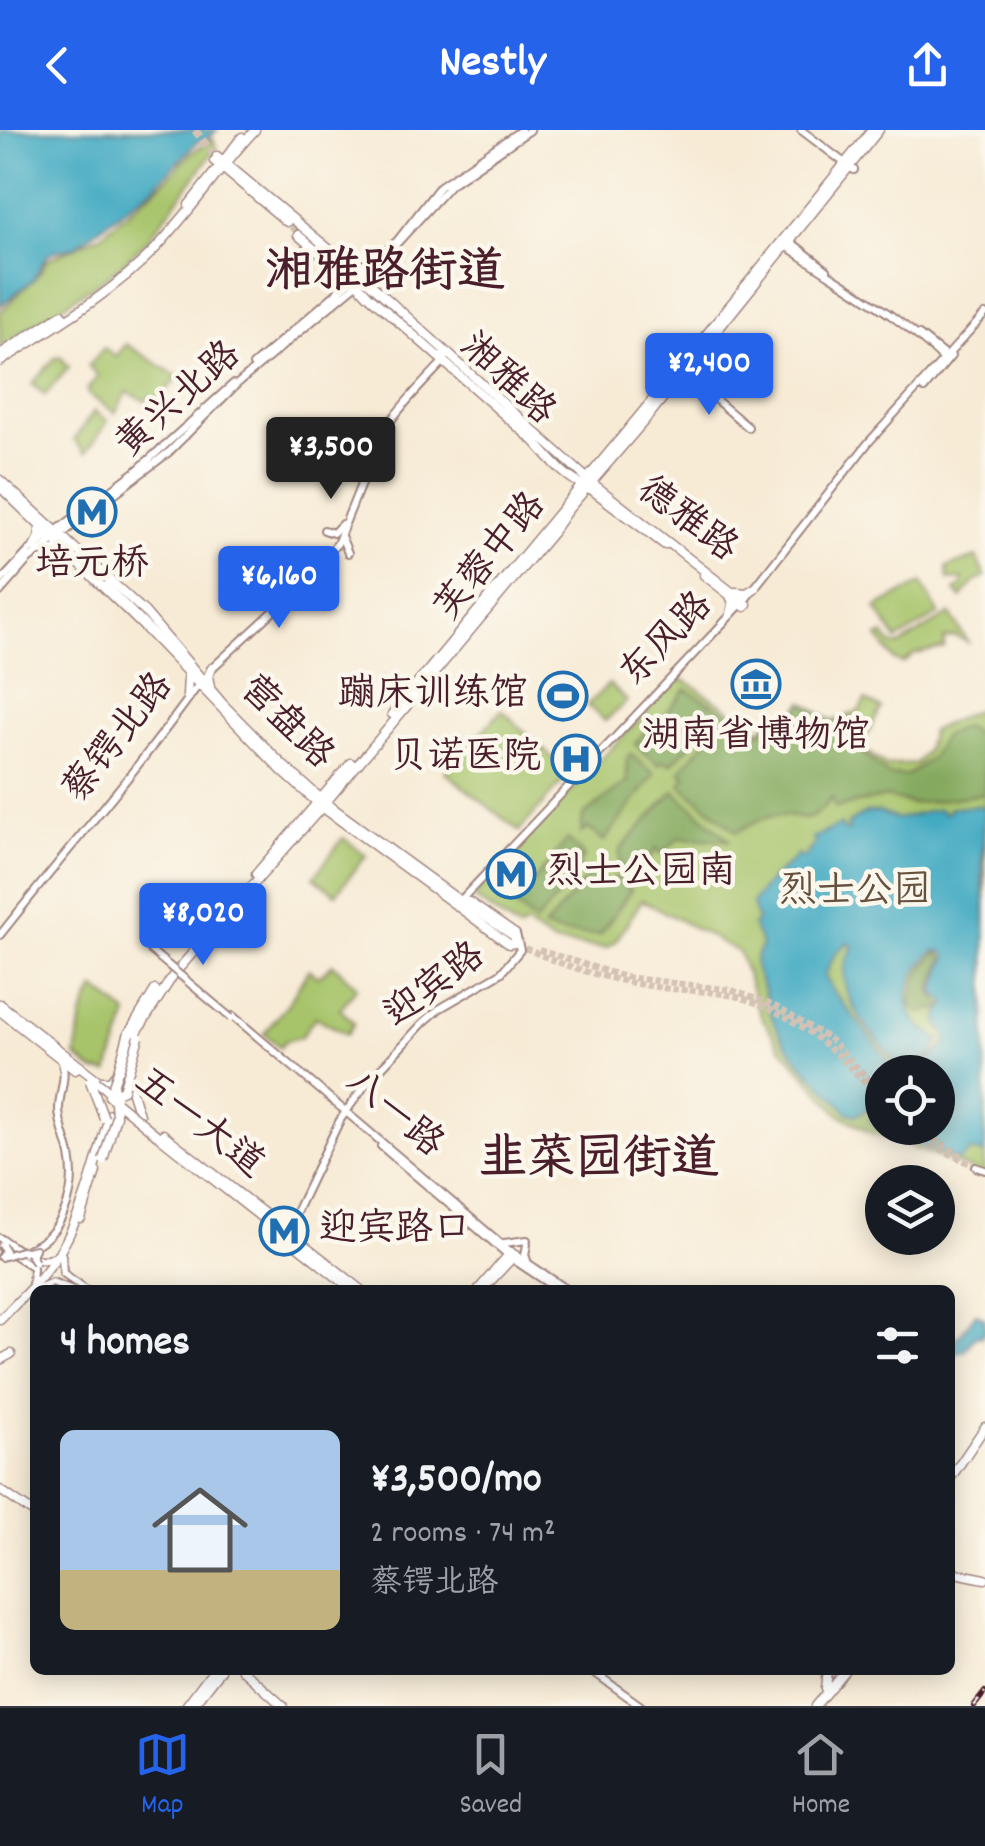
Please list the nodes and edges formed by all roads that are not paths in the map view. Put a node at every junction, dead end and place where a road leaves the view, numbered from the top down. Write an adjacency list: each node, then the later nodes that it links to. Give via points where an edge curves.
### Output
1 (252, 130): 6 (main road)
2 (521, 130): 11 (main road, 黄兴北路, via 440,186)
3 (530, 130): 14 (main road, 黄兴北路, via 444,190 408,235)
4 (804, 130): 7 (main road)
5 (875, 130): 7 (main road, 芙蓉中路)
6 (220, 162): 14 (main road, 湘雅路); 18 (main road, via 130,268); 22 (main road, via 200,200 144,260)
7 (851, 166): 10 (main road, 芙蓉中路)
8 (309, 229): 12 (main road)
9 (298, 234): 13 (main road)
10 (786, 242): 20 (main road); 21 (main road, 芙蓉中路); 26 (main road, 芙蓉中路)
11 (375, 261): 12 (main road); 14 (main road, 黄兴北路)
12 (349, 262): 14 (main road)
13 (332, 264): 14 (main road); 16 (main road, via 344,281)
14 (358, 279): 16 (main road, 黄兴北路); 19 (main road, 湘雅路); 32 (main road, 黄兴北路, via 169,452)
15 (372, 290): 19 (main road, 湘雅路)
16 (336, 295): 32 (main road, 黄兴北路)
17 (985, 316): 20 (main road, 东风路)
18 (0, 354)
19 (446, 356): 26 (main road, 湘雅路); 31 (main road, 蔡锷北路, via 389,422 361,475)
20 (946, 359): 37 (main road, 东风路, via 868,443); 40 (main road, 东风路)
21 (690, 362): 24 (main road, 芙蓉中路); 24 (main road, via 692,376 748,426 690,378)
22 (0, 363)
23 (459, 370): 26 (main road, 湘雅路)
24 (676, 378): 26 (main road, 芙蓉中路)
25 (360, 477): 29 (main road, 蔡锷北路)
26 (586, 483): 39 (main road, 德雅路); 48 (main road, 芙蓉中路); 48 (main road, 芙蓉中路, via 547,539)
27 (0, 484): 28 (main road, 营盘路); 32 (main road, 营盘路)
28 (38, 523): 32 (main road, 营盘路); 34 (main road)
29 (342, 524): 30 (main road, via 333,533); 33 (main road, 蔡锷北路)
30 (324, 530)
31 (342, 535): 33 (main road, 蔡锷北路); 33 (main road, via 345,553)
32 (56, 536): 34 (main road, 黄兴北路); 35 (main road, 营盘路); 42 (main road, 营盘路)
33 (329, 547): 44 (main road, 蔡锷北路, via 277,608)
34 (37, 549): 35 (main road); 36 (main road, 黄兴北路); 38 (main road, 黄兴北路)
35 (69, 554): 43 (main road, 营盘路)
36 (0, 582)
37 (755, 588): 39 (main road); 40 (main road, 东风路)
38 (0, 592)
39 (731, 592): 40 (main road, 德雅路); 41 (main road)
40 (745, 604): 41 (main road, 东风路); 53 (main road, 东风路)
41 (731, 614): 53 (main road, 东风路)
42 (172, 643): 43 (main road, 营盘路); 45 (main road, 营盘路, via 107,583)
43 (189, 668): 44 (main road); 45 (main road, 营盘路); 47 (main road)
44 (210, 668): 45 (main road, 蔡锷北路); 46 (main road)
45 (199, 681): 46 (main road, 营盘路); 47 (main road, 蔡锷北路)
46 (211, 694): 47 (main road); 49 (main road, 营盘路)
47 (188, 696): 54 (main road, 蔡锷北路)
48 (340, 777): 49 (main road, via 320,789); 50 (main road, 芙蓉中路); 51 (main road, via 335,800)
49 (300, 784): 50 (main road, 营盘路); 52 (main road, via 309,803)
50 (322, 803): 51 (main road, 营盘路); 52 (main road, 芙蓉中路)
51 (341, 817): 52 (main road); 53 (main road, 营盘路)
52 (306, 820): 58 (main road, 芙蓉中路, via 161,982)
53 (462, 901): 55 (main road); 55 (main road, via 482,910)
54 (0, 932)
55 (511, 940): 64 (main road, 迎宾路, via 507,964 421,1020); 64 (main road, 迎宾路, via 520,950 510,966 439,1009)
56 (150, 948): 64 (main road, 八一路, bridge)
57 (0, 1008): 59 (main road, 五一大道); 60 (main road, 五一大道)
58 (142, 1021): 61 (main road, bridge); 61 (main road); 61 (main road, via 129,1033)
59 (62, 1060): 60 (main road, 五一大道); 73 (main road, via 59,1110 71,1159 69,1200 48,1238)
60 (75, 1069): 62 (main road, 五一大道); 72 (main road, via 66,1076 61,1110 73,1159 72,1195 52,1236)
61 (120, 1080): 62 (main road, bridge); 63 (main road, bridge); 65 (main road, bridge)
62 (93, 1081): 63 (main road, 五一大道, bridge); 66 (main road, bridge)
63 (115, 1099): 65 (main road, 五一大道, bridge); 66 (main road, bridge)
64 (343, 1112): 69 (main road, 迎宾路); 71 (main road, 八一路)
65 (137, 1116): 66 (main road, bridge); 69 (main road, 五一大道, bridge)
66 (110, 1117): 67 (main road); 67 (main road, bridge, via 105,1160); 67 (main road, via 91,1156); 68 (main road)
67 (95, 1170): 68 (main road)
68 (91, 1182): 74 (main road)
69 (284, 1232): 83 (main road, 五一大道); 84 (main road, 五一大道)
70 (1, 1243): 74 (main road, via 37,1260); 76 (main road, bridge); 80 (main road, via 32,1266)
71 (497, 1243): 75 (main road, 八一路); 78 (main road, via 527,1242); 79 (main road, via 500,1256)
72 (34, 1249): 73 (main road, bridge); 77 (main road, bridge)
73 (18, 1253): 76 (main road)
74 (59, 1255): 81 (main road); 82 (main road, via 64,1274)
75 (511, 1255): 78 (main road, 八一路); 79 (main road)
76 (0, 1258)
77 (35, 1262)
78 (527, 1266): 79 (main road); 85 (main road, 八一路); 86 (main road, 八一路)
79 (486, 1283)
80 (34, 1285)
81 (37, 1285)
82 (80, 1285)
83 (347, 1285)
84 (355, 1285)
85 (552, 1285)
86 (559, 1285)
87 (30, 1293): 88 (main road)
88 (0, 1324)
89 (12, 1354): 90 (main road)
90 (0, 1360)
91 (985, 1431): 92 (main road)
92 (955, 1476)
93 (0, 1487): 94 (main road)
94 (30, 1508)
95 (955, 1571): 96 (main road)
96 (985, 1577)
97 (211, 1675): 103 (main road)
98 (217, 1675): 103 (main road)
99 (245, 1675): 104 (main road)
100 (595, 1675): 105 (main road)
101 (836, 1675): 106 (main road)
102 (836, 1675): 106 (main road)
103 (190, 1706)
104 (280, 1706)
105 (638, 1706)
106 (812, 1706)

